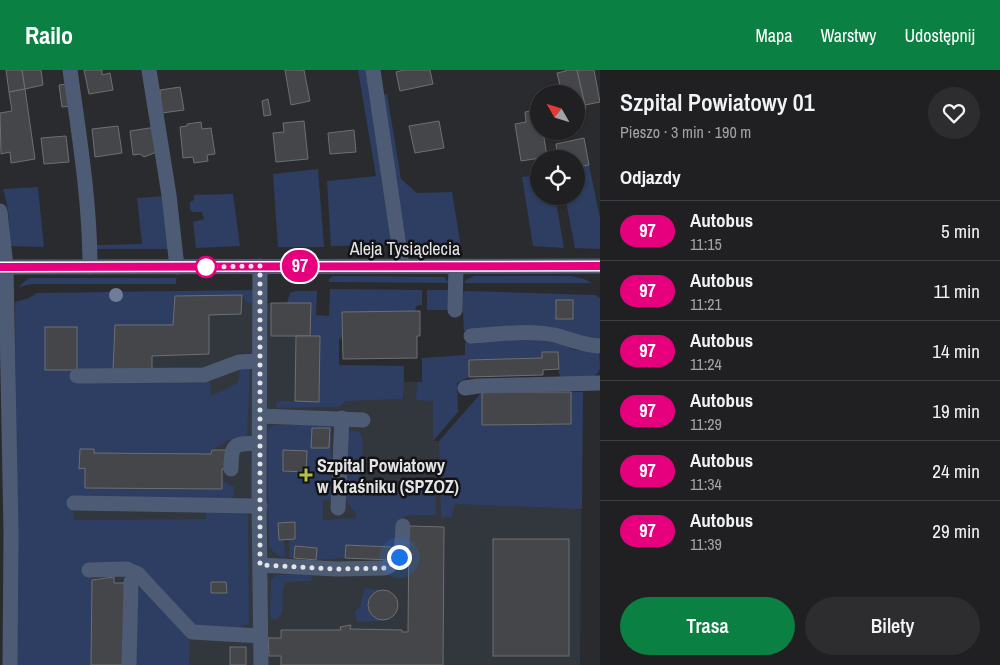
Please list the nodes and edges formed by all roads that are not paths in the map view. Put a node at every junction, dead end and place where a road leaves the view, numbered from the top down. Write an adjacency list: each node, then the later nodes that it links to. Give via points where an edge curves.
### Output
1 (70, 70): 10 (street, via 84,182)
2 (149, 70): 11 (street)
3 (373, 70): 6 (street)
4 (0, 211): 9 (street)
5 (260, 266): 6 (street, Aleja Tysiąclecia); 11 (street, Aleja Tysiąclecia); 15 (street)
6 (402, 266): 7 (street, Aleja Tysiąclecia)
7 (456, 266): 8 (street, Aleja Tysiąclecia); 12 (street)
8 (600, 266)
9 (3, 267): 10 (street, Aleja Tysiąclecia); 32 (street, via 11,533)
10 (90, 267): 11 (street, Aleja Tysiąclecia)
11 (177, 267)
12 (455, 310)
13 (471, 336): 14 (street, via 522,332 554,335)
14 (600, 346)
15 (259, 362): 16 (street, via 240,362 204,375); 19 (street)
16 (77, 376)
17 (600, 383): 18 (street)
18 (465, 388)
19 (260, 416): 20 (street); 22 (street)
20 (342, 418): 21 (street); 26 (street)
21 (363, 420)
22 (259, 443): 23 (street, via 237,444 232,450); 25 (street)
23 (231, 469)
24 (74, 503): 25 (street)
25 (260, 506): 28 (street)
26 (338, 508)
27 (403, 526): 28 (street, via 399,557 385,568)
28 (260, 565): 31 (street)
29 (89, 570): 30 (street, via 127,569)
30 (138, 574): 31 (street, via 192,632); 33 (street, via 131,582)
31 (260, 636): 34 (street)
32 (10, 665)
33 (129, 665)
34 (262, 665)

